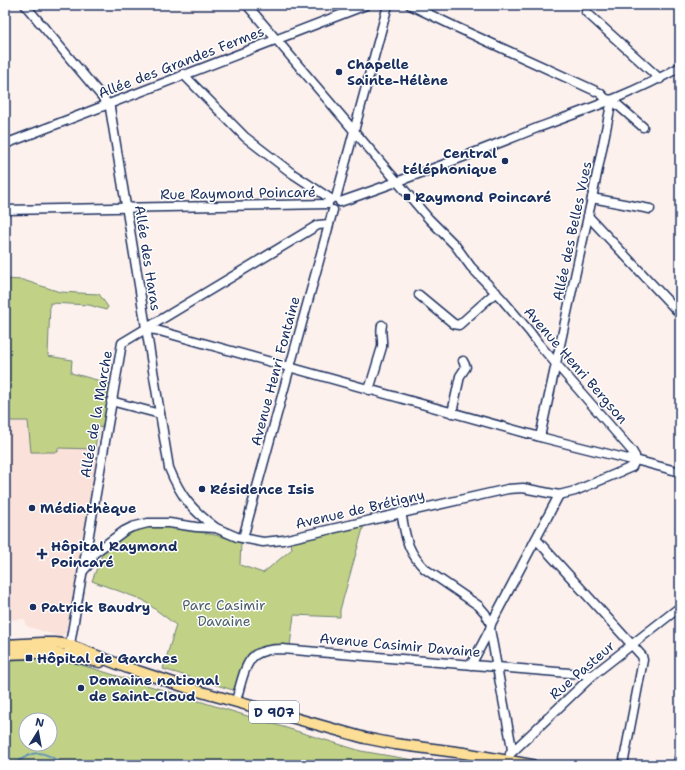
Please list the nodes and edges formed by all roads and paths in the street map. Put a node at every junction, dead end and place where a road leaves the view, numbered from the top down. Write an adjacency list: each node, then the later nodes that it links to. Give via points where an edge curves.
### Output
1 (25, 5): 12 (street, Allée des Haras)
2 (247, 5): 7 (street, Avenue Henri Bergson)
3 (366, 5): 7 (street, Allée des Grandes Fermes)
4 (388, 5): 14 (street, Avenue Henri Fontaine)
5 (410, 5): 11 (street)
6 (586, 12): 10 (street)
7 (277, 39): 9 (street, Allée des Grandes Fermes); 14 (street, Avenue Henri Bergson)
8 (680, 67): 10 (street, Rue Raymond Poincaré)
9 (183, 74): 12 (street, Allée des Grandes Fermes); 18 (street, via 245,137)
10 (660, 79): 11 (street, Rue Raymond Poincaré)
11 (612, 100): 13 (street); 16 (street, Rue Raymond Poincaré); 17 (street, Allée des Belles Vues)
12 (107, 104): 15 (street, Allée des Grandes Fermes); 19 (street, Allée des Haras, via 110,108)
13 (643, 127)
14 (354, 131): 16 (street, Avenue Henri Bergson); 18 (street, Avenue Henri Fontaine)
15 (5, 144)
16 (398, 182): 18 (street, Rue Raymond Poincaré); 24 (street, Avenue Henri Bergson)
17 (592, 198): 20 (street); 22 (street, Allée des Belles Vues)
18 (334, 203): 19 (street, Rue Raymond Poincaré); 23 (street, Avenue Henri Fontaine)
19 (127, 207): 21 (street, Rue Raymond Poincaré); 28 (street, Allée des Haras)
20 (650, 209)
21 (5, 210)
22 (588, 216): 26 (street); 30 (street, Allée des Belles Vues)
23 (329, 224): 28 (street, Allée de la Marche, via 318,225); 31 (street, Avenue Henri Fontaine)
24 (496, 292): 25 (street, via 459,326); 30 (street, Avenue Henri Bergson)
25 (419, 295)
26 (680, 314)
27 (382, 325): 32 (street, via 382,347)
28 (146, 329): 31 (street); 33 (street, Allée de la Marche, via 122,343); 35 (street, Allée des Haras)
29 (463, 361): 34 (street, via 466,367 460,376)
30 (556, 364): 36 (street, Allée des Belles Vues); 37 (street, Avenue Henri Bergson, via 632,451)
31 (290, 368): 32 (street); 42 (street, Avenue Henri Fontaine)
32 (369, 390): 34 (street)
33 (111, 401): 35 (street); 44 (street, Allée de la Marche)
34 (452, 413): 36 (street)
35 (160, 414): 41 (street, Allée des Haras, via 173,480 186,502)
36 (540, 437): 37 (street)
37 (635, 460): 38 (street); 39 (street, Avenue de Brétigny, via 632,467)
38 (680, 472)
39 (559, 495): 40 (street, Avenue de Brétigny, via 523,488 508,489); 43 (street)
40 (401, 512): 42 (street, Avenue de Brétigny, via 283,540 262,542); 46 (street, via 411,552 420,564 479,606 486,613)
41 (216, 528): 42 (street, Avenue de Brétigny); 44 (street, Avenue de Brétigny, via 169,523 132,526)
42 (243, 538)
43 (536, 539): 46 (street); 47 (street)
44 (89, 552): 49 (street, Avenue de Brétigny, via 92,561 83,571)
45 (680, 607): 47 (street, Rue Pasteur)
46 (491, 627): 51 (street); 52 (street)
47 (633, 644): 53 (street, Rue Pasteur); 58 (street, via 643,660)
48 (5, 645): 49 (main road, D 907, via 55,643)
49 (69, 650): 50 (main road, D 907); 54 (main road, D 907)
50 (5, 654)
51 (471, 665): 52 (street, Avenue Casimir Davaine); 54 (street, Avenue Casimir Davaine, via 282,649 268,650 255,655 247,666)
52 (498, 666): 53 (street, Avenue Casimir Davaine); 56 (street, via 511,743)
53 (593, 674): 56 (street, Rue Pasteur)
54 (236, 701): 56 (main road, D 907, via 365,738 464,753)
55 (680, 752): 59 (street)
56 (509, 756): 57 (main road, D 907)
57 (532, 765)
58 (623, 765)
59 (678, 765)

